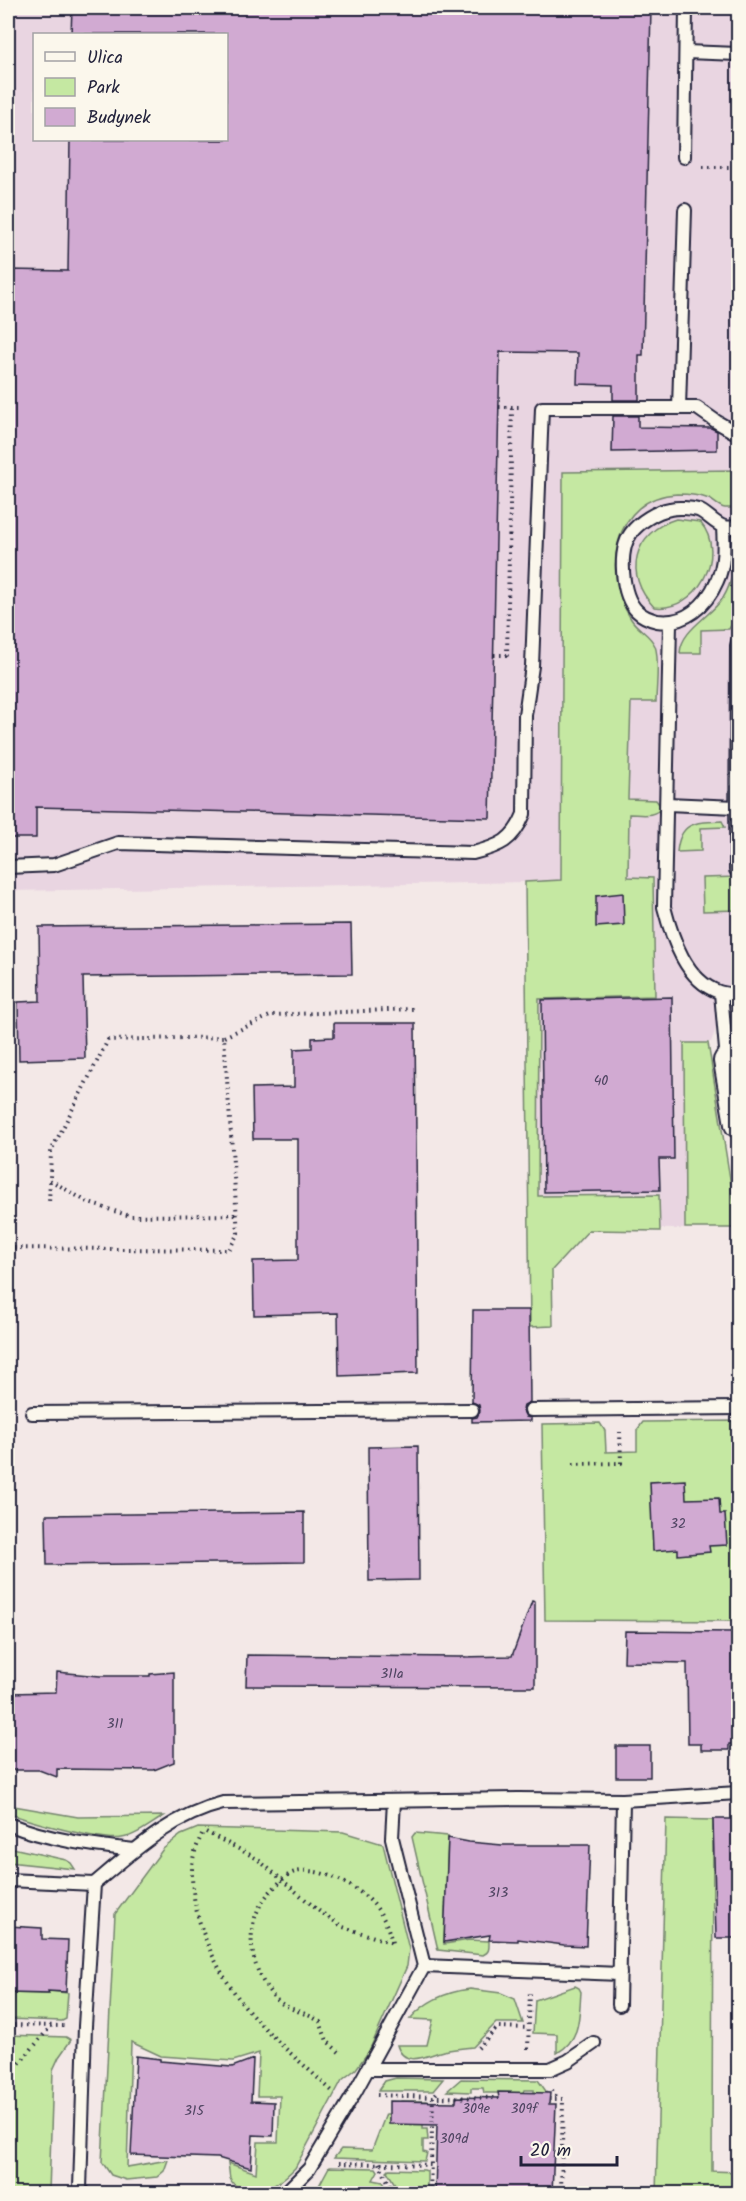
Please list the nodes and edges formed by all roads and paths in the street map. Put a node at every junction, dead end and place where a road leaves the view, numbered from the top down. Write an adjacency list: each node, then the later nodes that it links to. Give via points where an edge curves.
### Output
1 (686, 8): 2 (lane)
2 (686, 52): 3 (lane); 4 (lane)
3 (738, 54)
4 (684, 157)
5 (695, 167): 6 (path)
6 (738, 167)
7 (685, 210): 9 (lane)
8 (512, 407): 15 (path, via 507,655)
9 (680, 408): 10 (lane, via 697,408); 18 (lane, via 542,408 532,666 525,715 524,814 507,841 473,853 118,843 54,865)
10 (738, 434)
11 (723, 527): 12 (lane); 13 (lane, via 724,553 718,580 691,615); 13 (lane, via 698,510 670,508 649,517 631,533 623,555 628,594 636,610 648,619)
12 (738, 527)
13 (670, 622): 16 (lane)
14 (738, 642): 17 (lane)
15 (494, 655)
16 (667, 804): 17 (lane); 20 (lane, via 664,907 671,935 704,985)
17 (736, 807): 19 (lane)
18 (8, 867)
19 (735, 870)
20 (721, 993): 21 (lane); 24 (lane)
21 (738, 994)
22 (413, 1009): 23 (path, via 272,1015)
23 (224, 1037): 26 (path, via 108,1040 51,1151); 28 (path)
24 (727, 1061): 25 (street)
25 (738, 1124)
26 (50, 1180): 27 (path); 28 (path, via 89,1203 130,1216)
27 (49, 1204)
28 (237, 1215): 29 (path, via 238,1233 229,1250)
29 (8, 1248)
30 (738, 1408): 33 (lane)
31 (472, 1410): 34 (lane)
32 (531, 1410): 33 (lane)
33 (620, 1410): 35 (path, via 621,1463)
34 (32, 1413)
35 (573, 1464)
36 (738, 1793): 37 (lane)
37 (623, 1800): 38 (lane); 48 (lane)
38 (394, 1801): 40 (lane, via 223,1803 175,1821); 45 (lane, via 392,1838)
39 (8, 1824): 40 (lane, via 77,1843)
40 (134, 1851): 43 (lane)
41 (8, 1880): 43 (lane)
42 (284, 1880): 44 (path, via 343,1928); 44 (path, via 289,1874 315,1871 345,1882 374,1905); 54 (path, via 263,1899 256,1912 251,1936 256,1966 274,1998 320,2022 327,2041); 61 (path, via 256,1858 203,1830 192,1867 193,1884 198,1915 223,1975 244,2005 293,2056)
43 (94, 1884): 52 (lane)
44 (392, 1943): 45 (path)
45 (419, 1946): 46 (lane)
46 (424, 1966): 47 (lane); 55 (lane)
47 (531, 1972): 48 (lane); 56 (path)
48 (620, 1974): 49 (lane)
49 (619, 2005)
50 (8, 2025): 51 (path)
51 (51, 2026): 52 (path); 57 (path)
52 (85, 2026): 65 (lane, via 81,2189)
53 (594, 2043): 56 (lane, via 559,2066)
54 (339, 2052)
55 (368, 2069): 56 (lane); 61 (lane)
56 (528, 2069)
57 (8, 2077)
58 (433, 2097): 59 (path); 61 (path); 64 (path)
59 (499, 2097)
60 (549, 2099): 69 (path, via 563,2099)
61 (350, 2100): 62 (lane)
62 (313, 2162): 63 (path); 66 (lane, via 288,2190)
63 (379, 2163): 64 (path); 67 (path)
64 (431, 2165): 68 (path)
65 (84, 2193)
66 (279, 2193)
67 (394, 2193)
68 (430, 2193)
69 (561, 2193)

